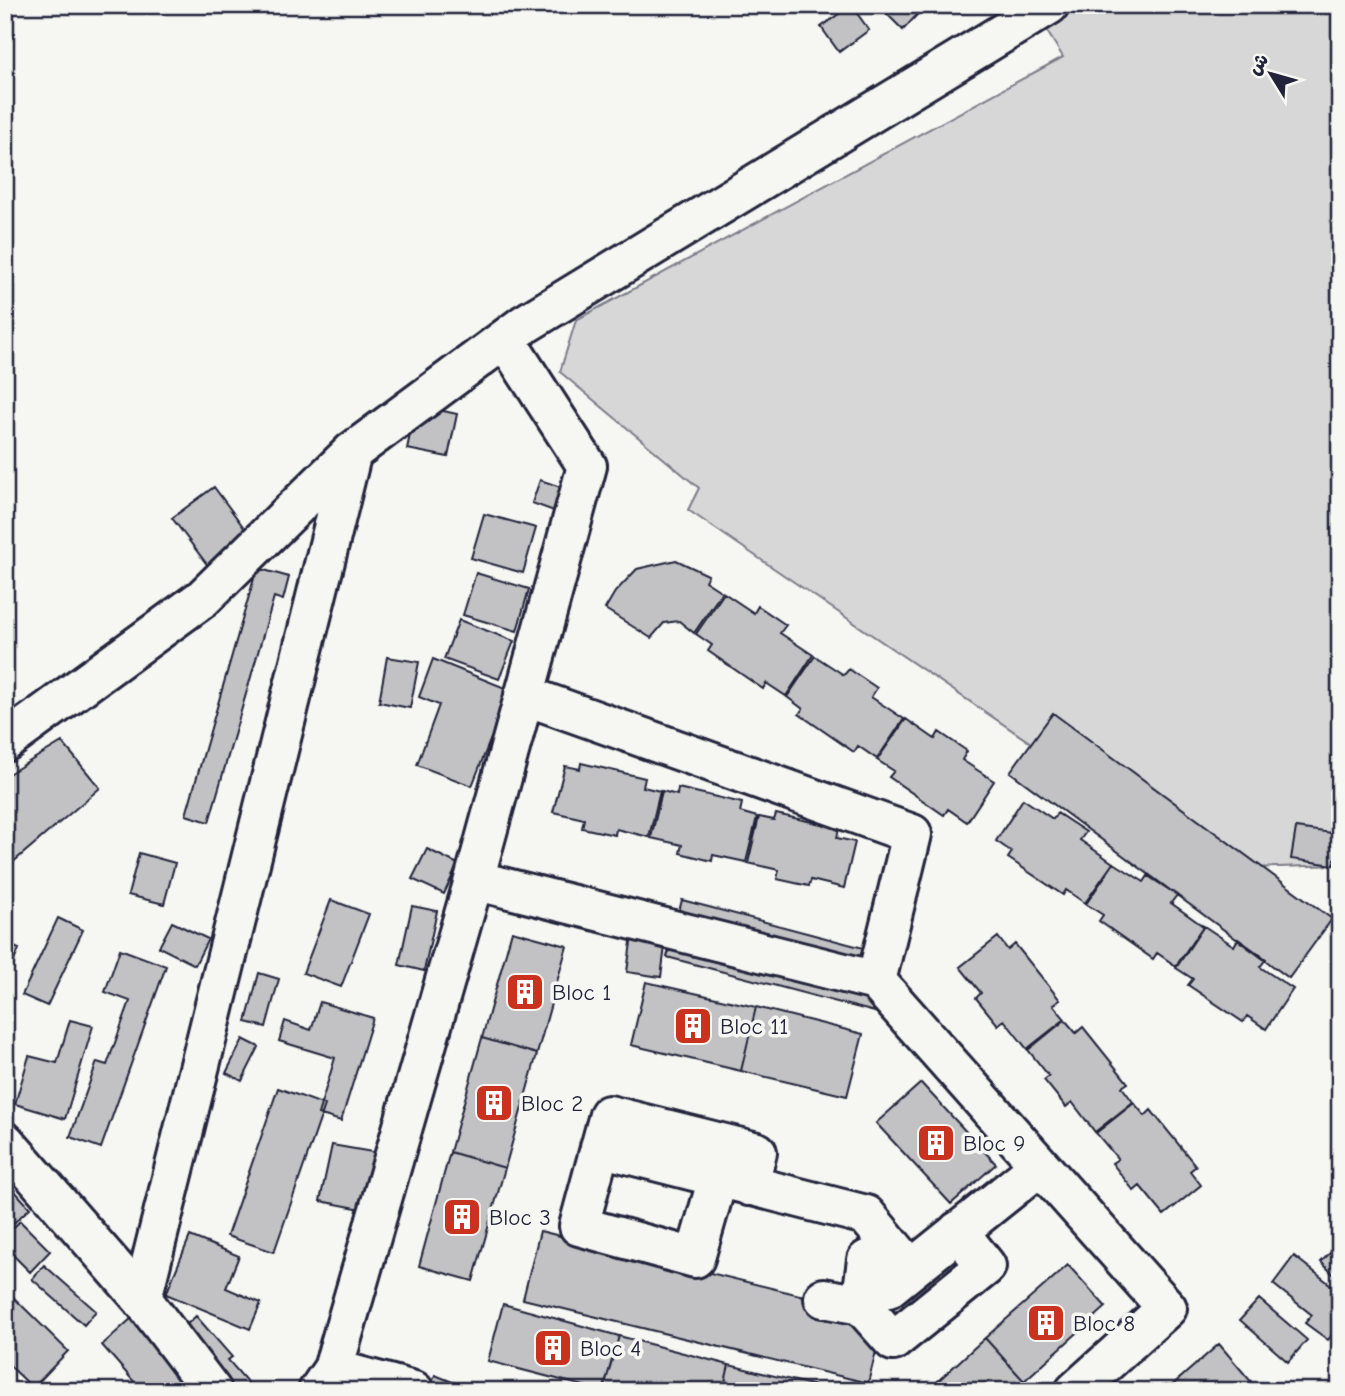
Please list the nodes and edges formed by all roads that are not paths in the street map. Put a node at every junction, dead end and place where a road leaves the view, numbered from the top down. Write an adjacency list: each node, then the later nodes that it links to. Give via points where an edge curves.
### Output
1 (1049, 5): 2 (street)
2 (505, 339): 3 (street); 4 (street, via 587,466)
3 (352, 452): 5 (street, via 203,598); 14 (street)
4 (524, 695): 6 (street); 7 (street, via 912,834)
5 (5, 742)
6 (474, 880): 7 (street); 16 (street)
7 (876, 981): 9 (street)
8 (5, 1142): 14 (street)
9 (1040, 1166): 11 (street); 19 (street, via 1167,1308)
10 (733, 1182): 10 (street, via 695,1258 579,1226 600,1147); 12 (street, via 866,1215)
11 (958, 1231): 12 (street); 15 (street, via 986,1266 893,1341)
12 (910, 1268): 15 (street, via 888,1288 867,1260)
13 (824, 1298): 15 (street)
14 (142, 1299): 17 (street)
15 (861, 1305)
16 (326, 1380): 18 (street)
17 (212, 1391)
18 (414, 1391)
19 (1075, 1391)

